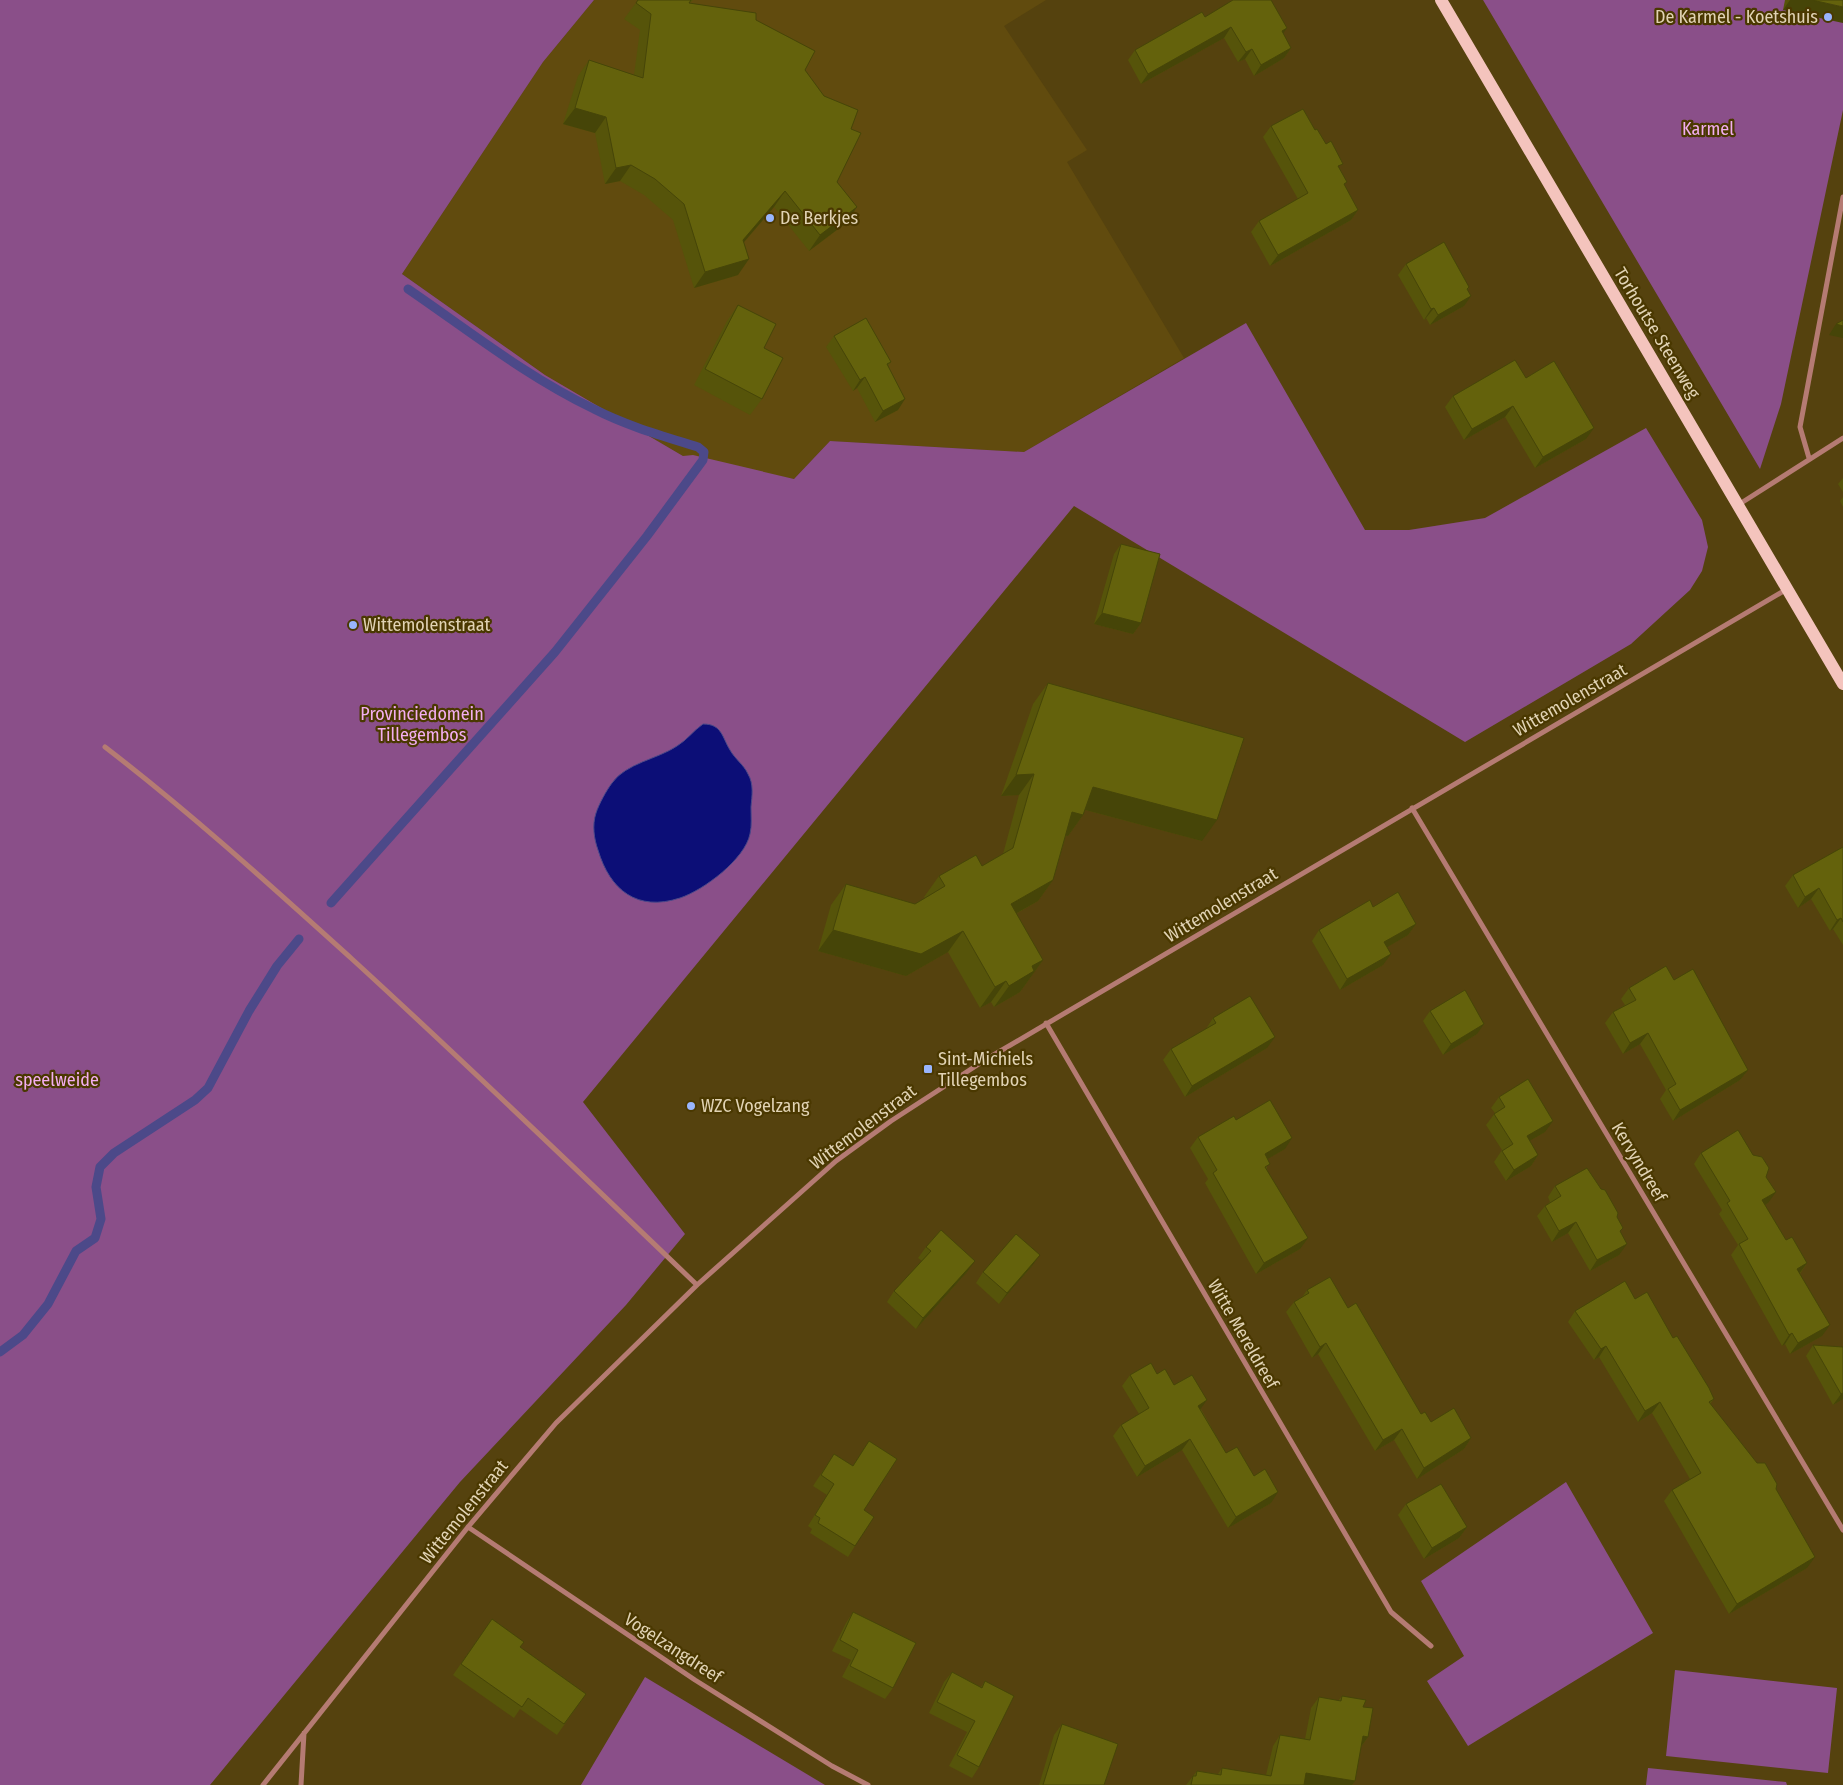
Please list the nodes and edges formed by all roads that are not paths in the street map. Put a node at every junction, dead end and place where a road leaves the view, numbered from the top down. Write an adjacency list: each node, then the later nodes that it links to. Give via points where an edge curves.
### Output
1 (1441, 0): 5 (main road, Torhoutse Steenweg)
2 (1843, 197): 4 (street, via 1800,427)
3 (1843, 438): 4 (street)
4 (1808, 458): 5 (street)
5 (1738, 505): 6 (main road, Torhoutse Steenweg)
6 (1787, 589): 7 (main road, Torhoutse Steenweg); 9 (street, Wittemolenstraat)
7 (1843, 684)
8 (105, 747): 11 (street, via 226,845 434,1035)
9 (1412, 808): 10 (street, Wittemolenstraat); 13 (street, Kervyndreef)
10 (1046, 1024): 11 (street, Wittemolenstraat, via 926,1096 844,1156); 14 (street, Witte Mereldreef, via 1391,1612)
11 (697, 1285): 12 (street, Wittemolenstraat, via 556,1424)
12 (468, 1527): 15 (street, Wittemolenstraat); 18 (street, Vogelzangdreef, via 673,1666 832,1766)
13 (1843, 1530)
14 (1431, 1646)
15 (304, 1732): 16 (street, Wittemolenstraat); 17 (street)
16 (263, 1785)
17 (301, 1785)
18 (868, 1785)

